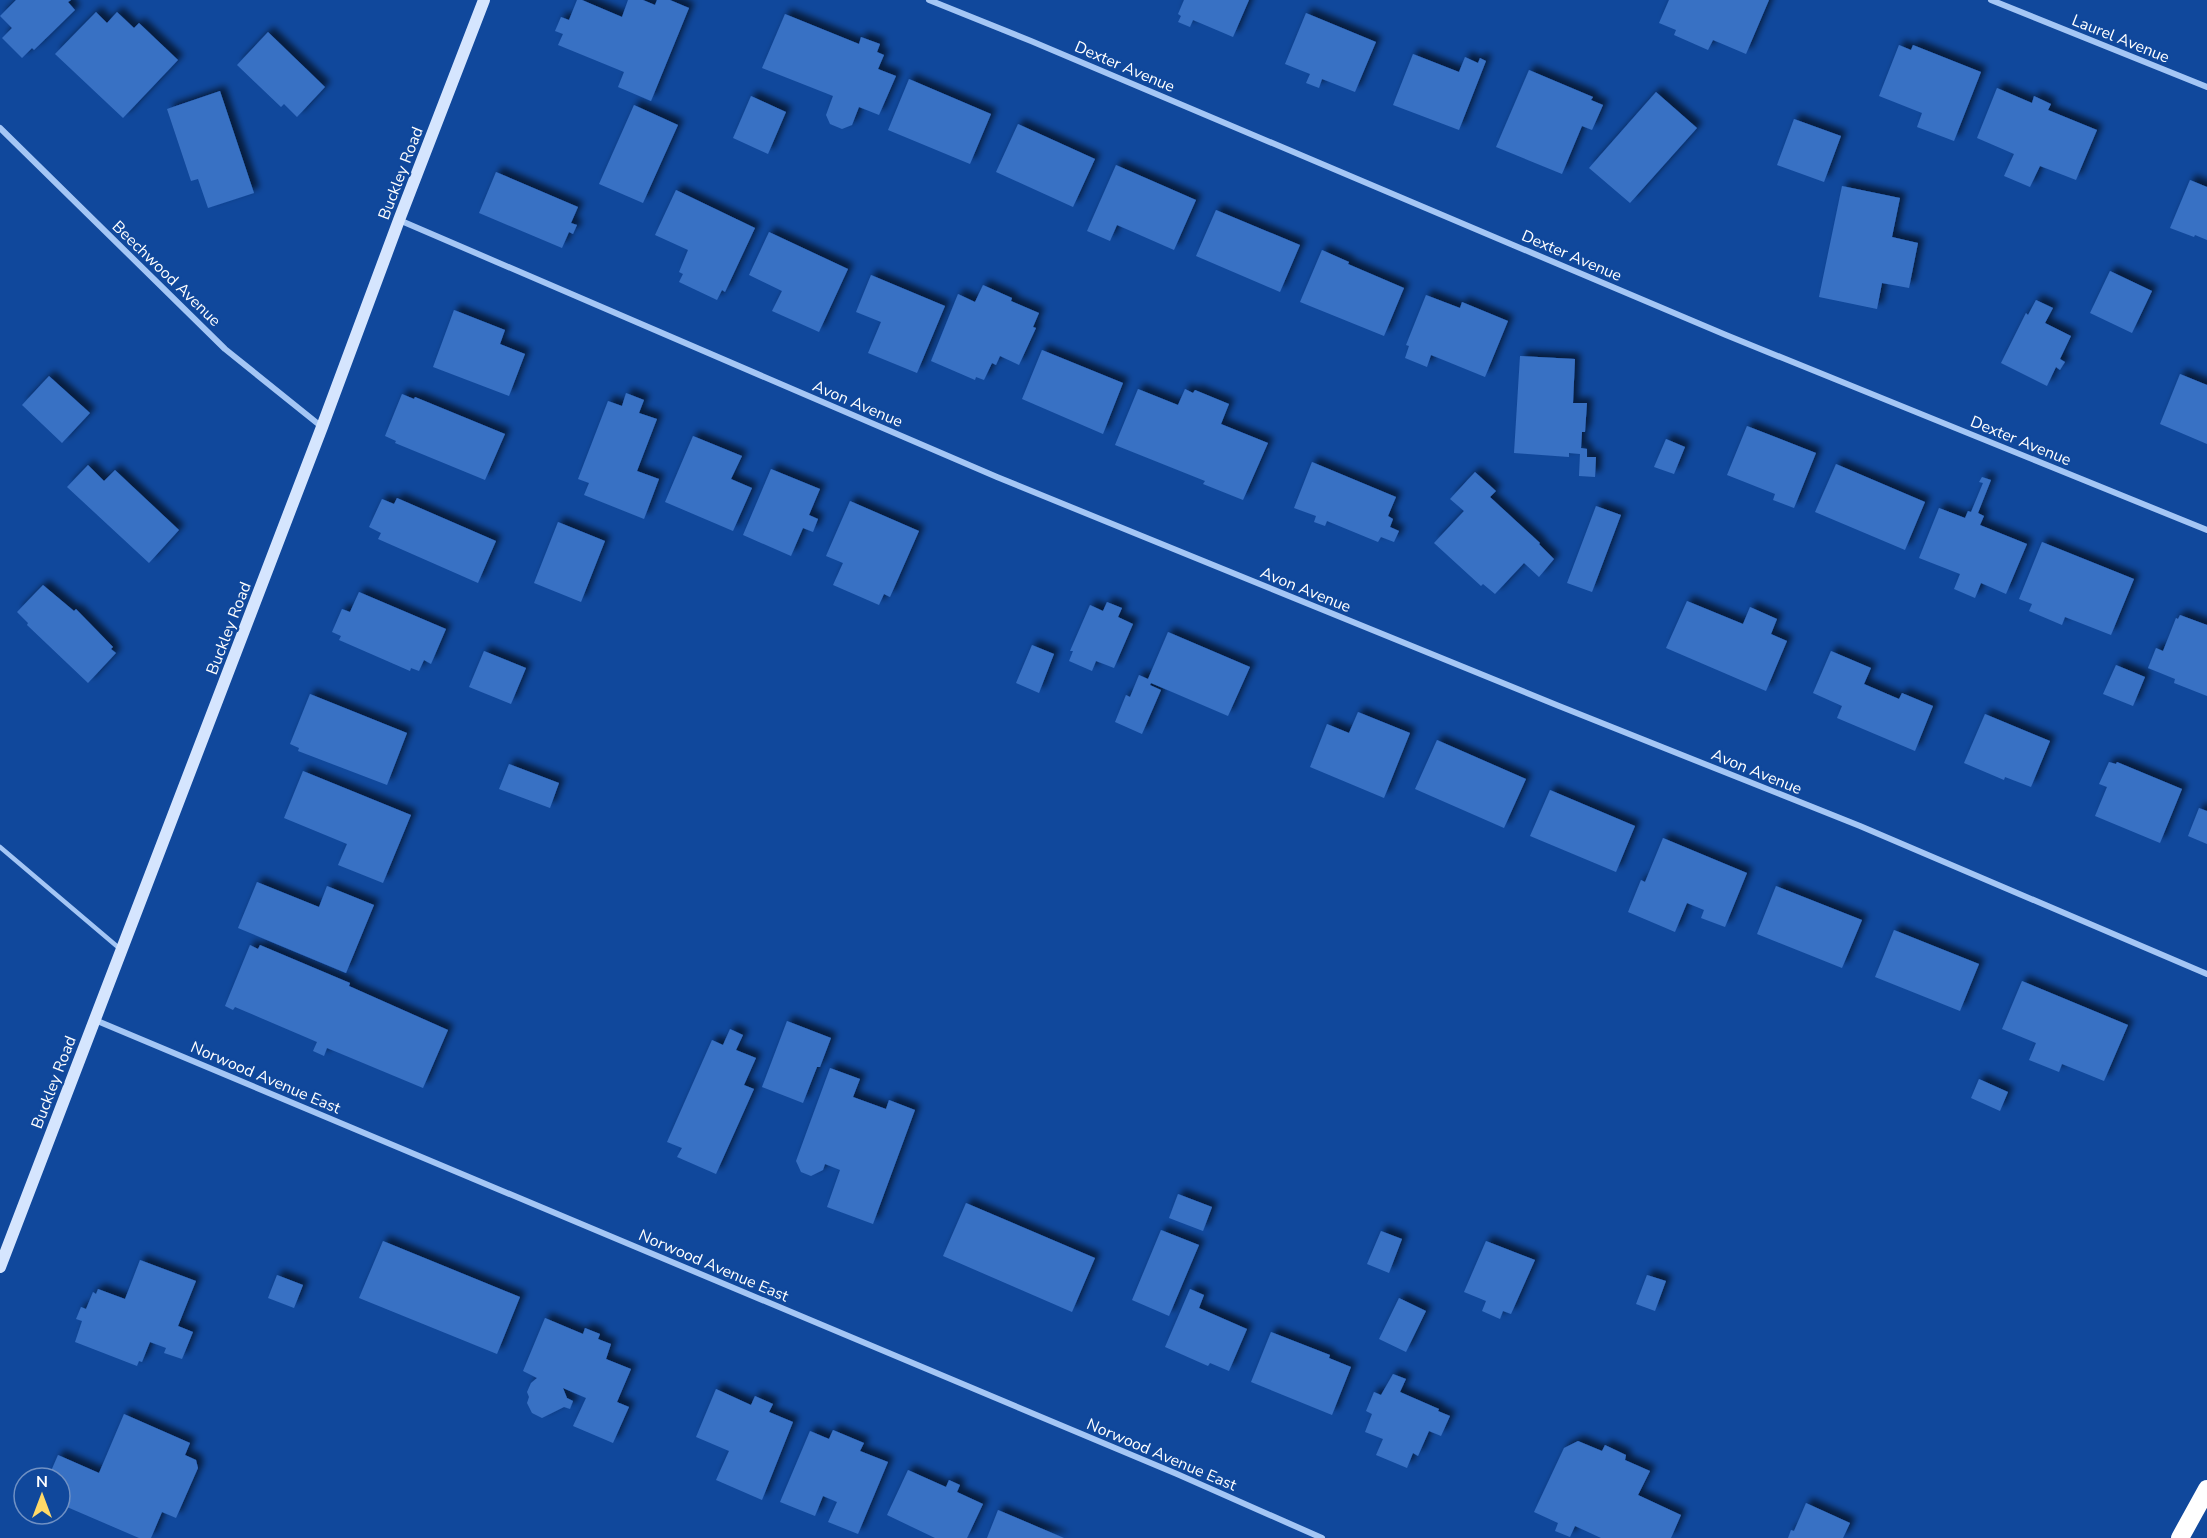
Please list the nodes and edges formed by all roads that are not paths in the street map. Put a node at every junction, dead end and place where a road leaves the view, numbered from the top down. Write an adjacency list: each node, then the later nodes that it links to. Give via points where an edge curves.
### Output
1 (484, 0): 6 (street, Buckley Road)
2 (929, 0): 8 (street, Dexter Avenue, via 1726,335)
3 (1991, 0): 4 (street, Laurel Avenue)
4 (2207, 87)
5 (0, 128): 7 (street, Beechwood Avenue, via 225,349)
6 (399, 220): 7 (street, Buckley Road); 11 (street, Avon Avenue, via 997,477 1860,826)
7 (322, 427): 10 (street, Buckley Road)
8 (2207, 530)
9 (0, 847): 10 (lane)
10 (121, 950): 12 (street, Buckley Road)
11 (2207, 974)
12 (94, 1020): 13 (street, Buckley Road); 15 (street, Norwood Avenue East)
13 (0, 1267)
14 (2207, 1489): 16 (highway)
15 (1323, 1538)
16 (2180, 1538)

